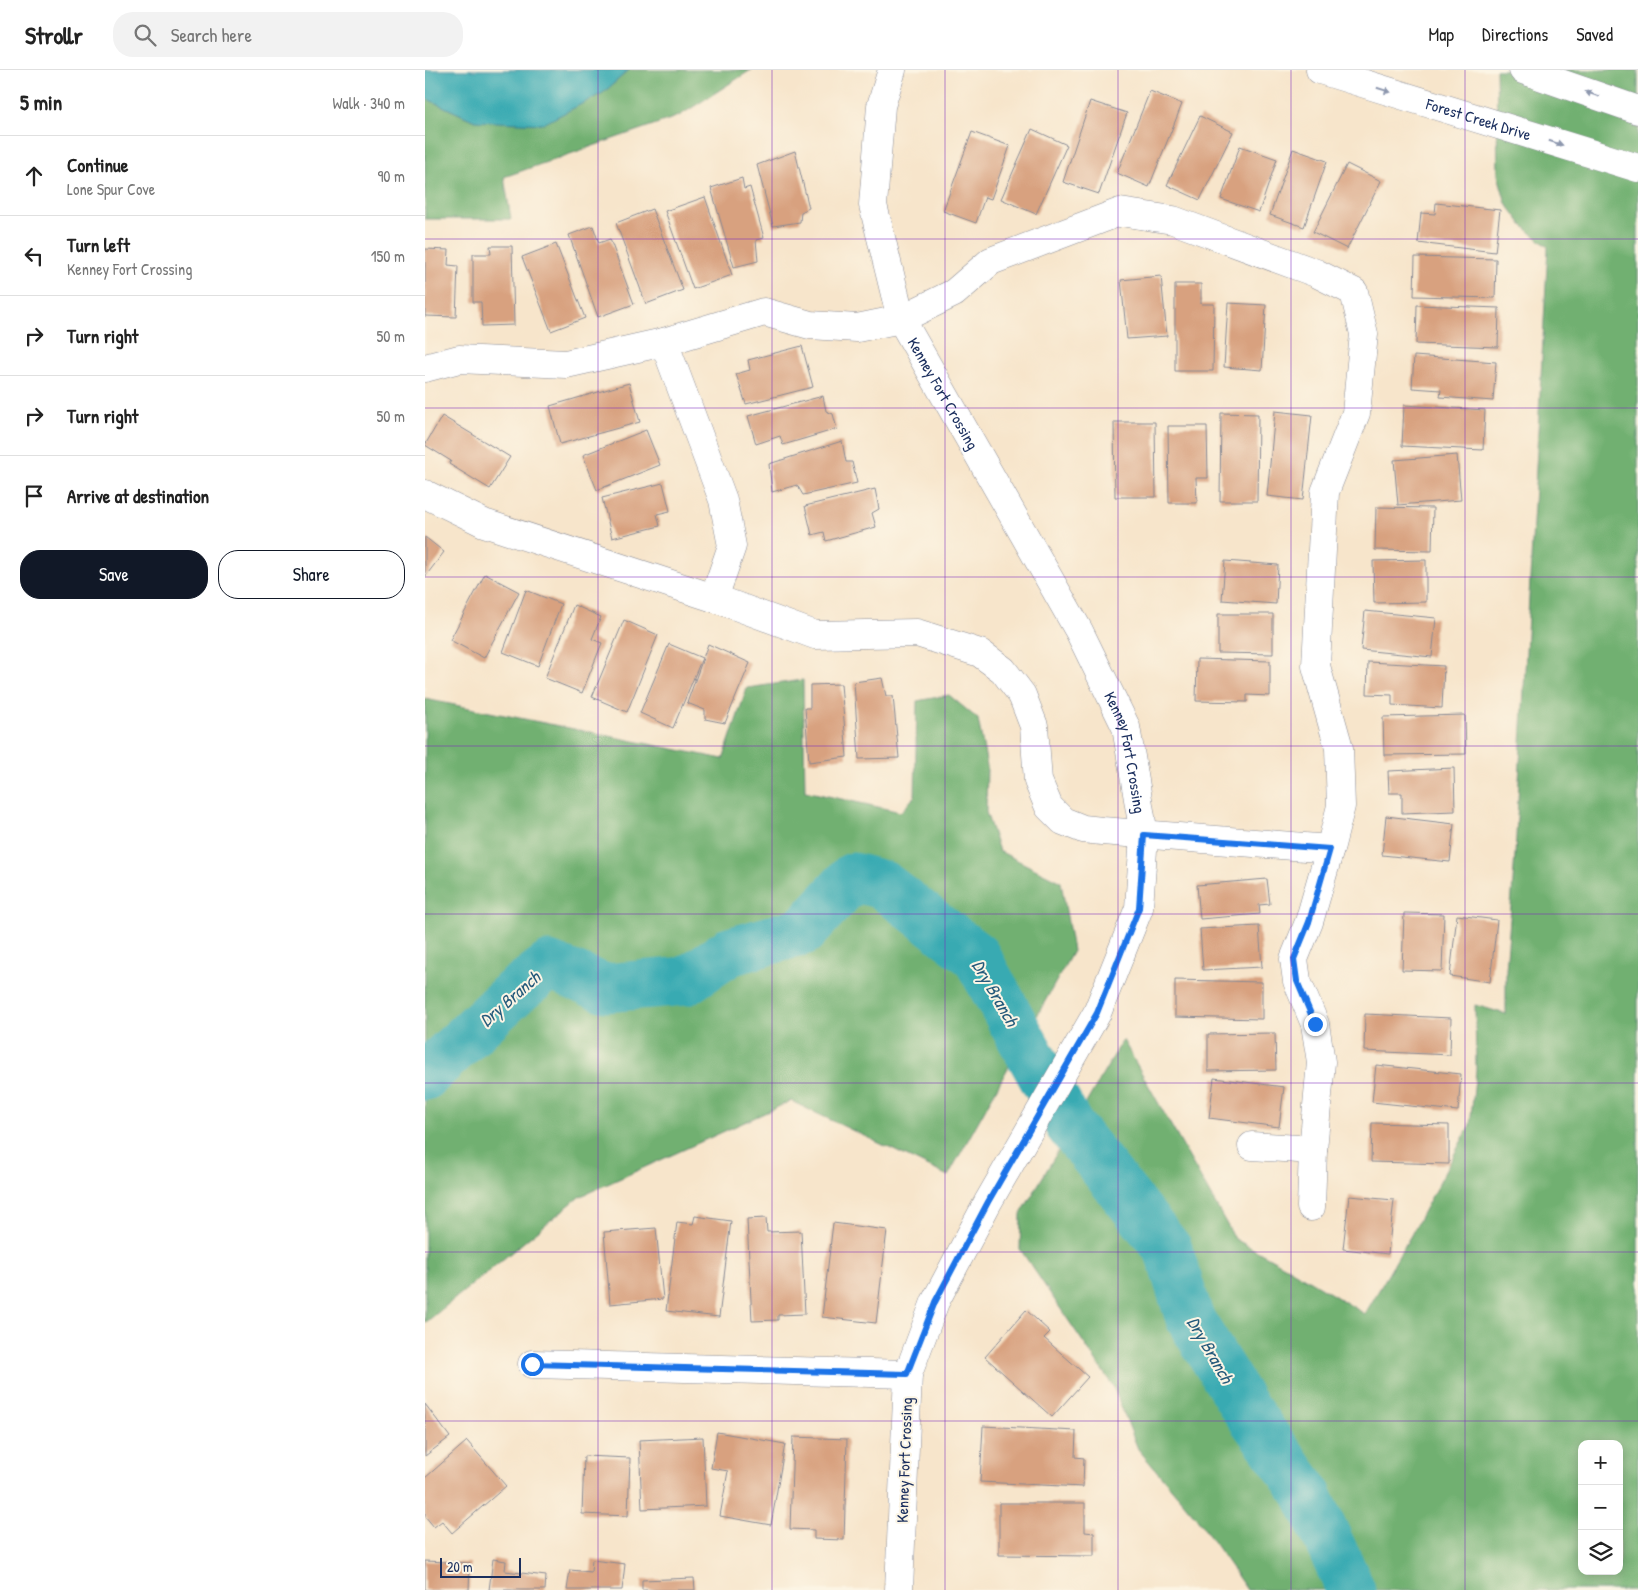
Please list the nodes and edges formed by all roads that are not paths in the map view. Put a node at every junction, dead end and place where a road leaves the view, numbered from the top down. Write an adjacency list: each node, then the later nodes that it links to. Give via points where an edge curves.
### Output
1 (892, 70): 6 (street, Kenney Fort Crossing, via 881,106 873,205)
2 (1320, 70): 5 (street, Forest Creek Drive, one-way to 5)
3 (1523, 70): 4 (street, one-way to 3)
4 (1638, 110)
5 (1638, 168)
6 (901, 318): 7 (street, via 857,328 810,325 764,312); 11 (street, Kenney Fort Crossing, via 1079,631 1125,727); 12 (street, via 954,293 991,261 1120,212 1173,220 1317,273 1354,292 1364,334 1356,413 1325,492 1316,666 1339,748 1341,806)
7 (665, 342): 8 (street, via 567,364 459,359); 10 (street, via 723,500 732,546)
8 (425, 368)
9 (425, 494): 10 (street, via 484,523)
10 (714, 598): 11 (street, via 815,635 917,633 980,652 1003,670 1021,695 1033,726 1038,781 1049,807 1063,821 1083,829)
11 (1144, 835): 12 (street); 17 (street, Kenney Fort Crossing, via 1139,908 1097,1013 988,1202 935,1302)
12 (1330, 849): 14 (street, via 1309,922 1294,959 1297,981 1315,1024 1321,1062)
13 (1252, 1146): 14 (street)
14 (1313, 1150): 15 (street)
15 (1311, 1207)
16 (532, 1364): 17 (street)
17 (907, 1374): 18 (street, Kenney Fort Crossing)
18 (899, 1590)

